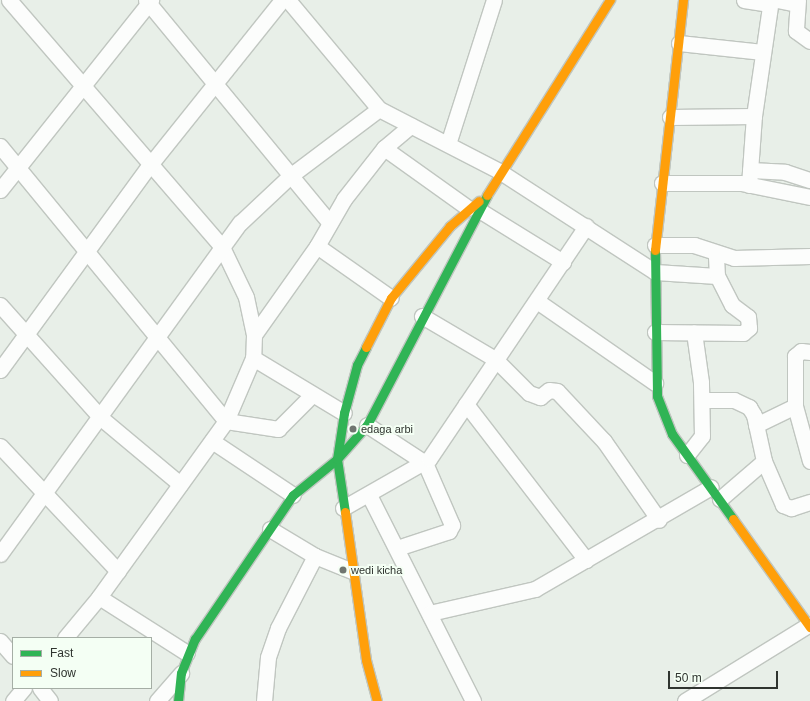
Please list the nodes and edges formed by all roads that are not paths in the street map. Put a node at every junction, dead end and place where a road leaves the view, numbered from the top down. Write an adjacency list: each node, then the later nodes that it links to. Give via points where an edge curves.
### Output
1 (5, 0): 12 (street)
2 (9, 0): 17 (street)
3 (282, 0): 16 (street)
4 (288, 0): 18 (street)
5 (494, 0): 22 (street)
6 (610, 0): 28 (street)
7 (683, 0): 14 (street)
8 (744, 0): 10 (street)
9 (149, 1): 16 (street); 17 (street)
10 (773, 1): 11 (street); 15 (street)
11 (797, 2): 13 (street, via 796,31)
12 (0, 6)
13 (810, 41)
14 (679, 43): 15 (street); 20 (street)
15 (763, 52): 19 (street)
16 (212, 84): 25 (street); 29 (street)
17 (81, 86): 25 (street); 26 (street)
18 (379, 108): 21 (street); 29 (street)
19 (754, 116): 20 (street); 27 (street)
20 (670, 117): 31 (street)
21 (411, 125): 22 (street); 24 (street)
22 (448, 144): 28 (street)
23 (0, 146): 26 (street)
24 (384, 148): 35 (street); 36 (street, via 344,199)
25 (149, 166): 39 (street); 41 (street)
26 (18, 168): 33 (street); 41 (street)
27 (750, 170): 30 (street, via 785,172); 32 (street)
28 (499, 171): 35 (street); 37 (street)
29 (290, 176): 36 (street); 39 (street, via 240,224)
30 (810, 180)
31 (662, 183): 32 (street); 38 (street)
32 (749, 185): 34 (street)
33 (0, 190)
34 (810, 198)
35 (477, 205): 44 (street); 47 (street); 50 (street)
36 (330, 223): 40 (street)
37 (586, 226): 44 (street); 45 (street)
38 (655, 245): 42 (street, via 694,245); 45 (street)
39 (222, 246): 54 (street); 55 (street, via 246,297)
40 (317, 246): 47 (street); 55 (street)
41 (88, 251): 53 (street); 54 (street)
42 (716, 254): 43 (street, via 734,258); 46 (street)
43 (810, 256)
44 (563, 262): 48 (street)
45 (655, 272): 46 (street); 51 (street)
46 (717, 276): 52 (street, via 732,305 750,320 749,328 743,332)
47 (391, 298): 65 (street, via 357,365)
48 (537, 301): 58 (street); 60 (street)
49 (0, 305): 53 (street)
50 (422, 316): 58 (street); 68 (street)
51 (655, 332): 52 (street); 60 (street)
52 (694, 332): 62 (street)
53 (26, 336): 59 (street); 66 (street)
54 (159, 336): 66 (street); 67 (street)
55 (254, 336): 57 (street)
56 (810, 352): 64 (street, via 802,351 796,356)
57 (252, 358): 61 (street); 67 (street)
58 (495, 359): 63 (street); 84 (street, via 530,393 540,397 553,390 575,408 604,441)
59 (0, 370)
60 (655, 383): 72 (street, via 664,420)
61 (312, 395): 65 (street); 67 (street, via 278,429)
62 (702, 400): 69 (street, via 739,402 752,410); 72 (street, via 702,436)
63 (466, 404): 76 (street); 89 (street)
64 (795, 406): 69 (street); 75 (street)
65 (344, 413): 73 (street)
66 (101, 418): 77 (street); 79 (street)
67 (226, 421): 70 (street)
68 (367, 425): 73 (street); 76 (street)
69 (756, 425): 74 (street)
70 (212, 441): 77 (street); 80 (street)
71 (0, 446): 79 (street)
72 (687, 455): 78 (street)
73 (337, 459): 80 (street); 83 (street)
74 (764, 461): 78 (street); 82 (street, via 783,505 791,508)
75 (810, 461)
76 (425, 463): 81 (street); 86 (street, via 452,528)
77 (180, 484): 90 (street)
78 (716, 493): 84 (street); 94 (street)
79 (44, 494): 87 (street); 90 (street)
80 (293, 495): 85 (street)
81 (369, 495): 83 (street); 86 (street)
82 (810, 502)
83 (343, 508): 91 (street)
84 (659, 520): 89 (street)
85 (270, 529): 88 (street); 97 (street)
86 (397, 548): 93 (street)
87 (0, 554)
88 (315, 556): 91 (street); 106 (street, via 278,628 268,657)
89 (586, 560): 93 (street, via 535,589)
90 (118, 571): 92 (street)
91 (352, 571): 107 (street, via 366,660)
92 (99, 597): 95 (street); 97 (street)
93 (430, 613): 108 (street)
94 (809, 626): 109 (street)
95 (66, 637)
96 (0, 641): 98 (street)
97 (187, 653): 99 (street)
98 (12, 655)
99 (181, 673): 104 (street); 105 (street)
100 (23, 689): 102 (street)
101 (41, 689): 103 (street)
102 (14, 701)
103 (50, 701)
104 (157, 701)
105 (178, 701)
106 (264, 701)
107 (377, 701)
108 (473, 701)
109 (685, 701)

